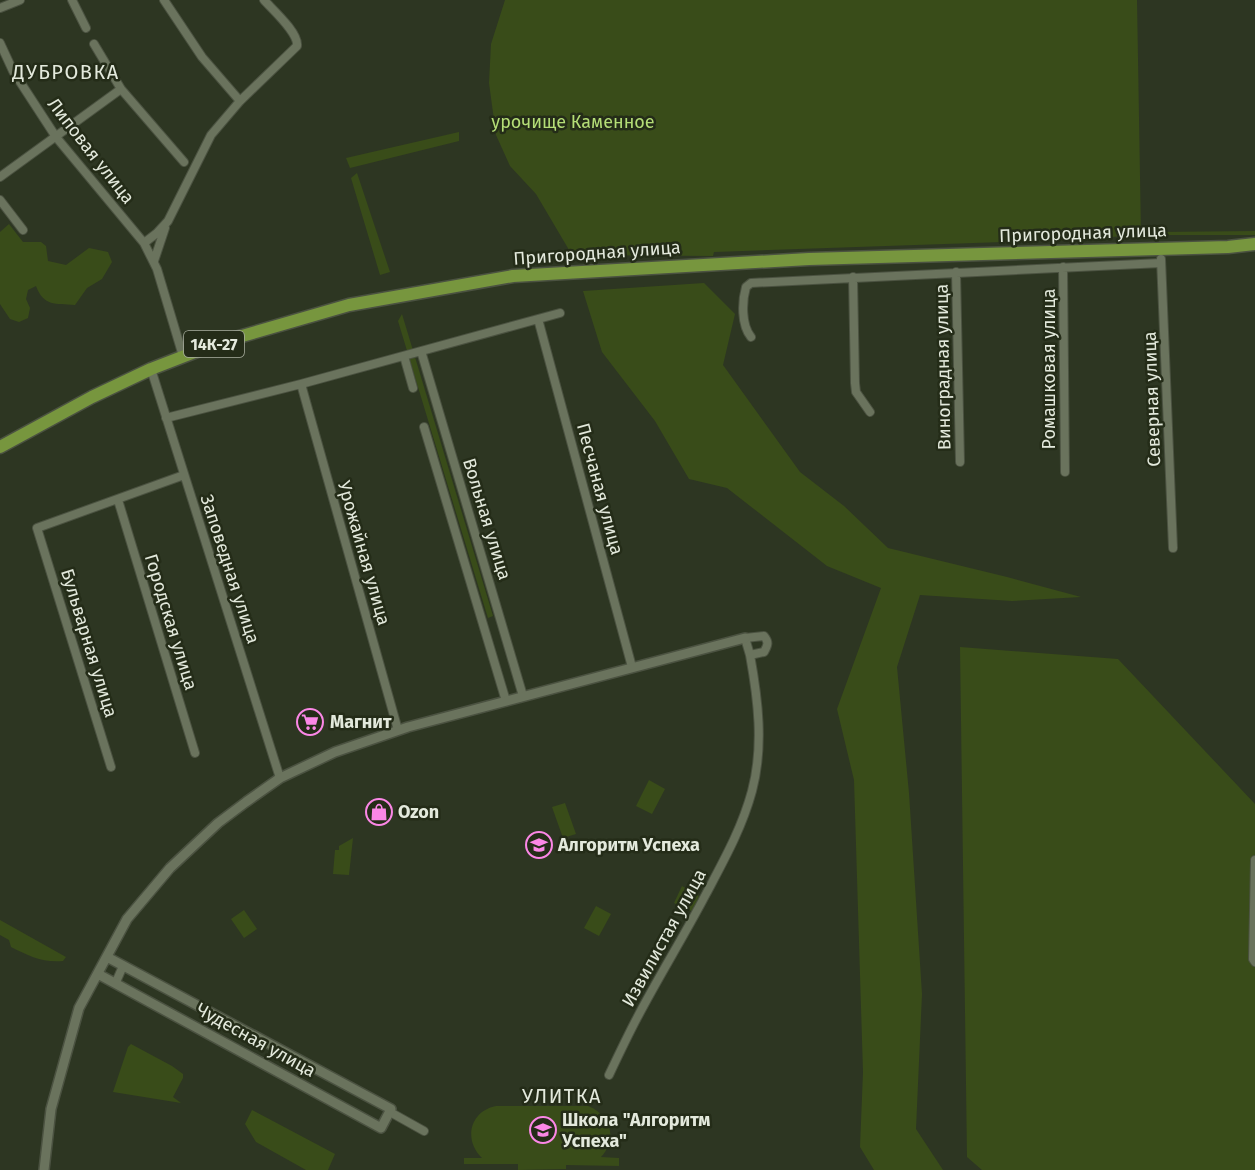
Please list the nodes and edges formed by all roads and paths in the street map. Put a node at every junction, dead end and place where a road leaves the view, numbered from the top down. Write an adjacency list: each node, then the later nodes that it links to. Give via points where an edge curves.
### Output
1 (20, 0): 5 (street)
2 (72, 0): 6 (street)
3 (164, 0): 10 (street, via 202,57)
4 (264, 0): 10 (street, via 297,38 297,46)
5 (0, 8)
6 (86, 28)
7 (0, 43): 11 (street, Липовая улица, via 13,71)
8 (94, 44): 9 (street)
9 (121, 89): 11 (street); 12 (street)
10 (240, 101): 15 (street, via 211,135)
11 (56, 137): 13 (street); 17 (street, Липовая улица)
12 (184, 162)
13 (0, 177)
14 (0, 200): 16 (street)
15 (168, 221): 17 (street); 20 (street)
16 (23, 230)
17 (144, 243): 20 (street, Липовая улица)
18 (1255, 247): 19 (main road, Пригородная улица)
19 (1160, 249): 21 (street, Северная улица); 29 (main road, Пригородная улица / 14К-27, via 809,259 513,276 340,307)
20 (154, 261): 29 (street, Липовая улица)
21 (1161, 263): 22 (street, Пригородная улица); 42 (street, Северная улица)
22 (1064, 267): 23 (street, Пригородная улица); 39 (street, Ромашковая улица)
23 (956, 272): 24 (street, Пригородная улица); 38 (street, Виноградная улица)
24 (853, 277): 27 (street, Пригородная улица, via 751,283 743,297 746,330); 34 (street, via 856,392)
25 (560, 313): 26 (street)
26 (538, 319): 28 (street); 45 (street, Песчаная улица)
27 (751, 336)
28 (421, 351): 30 (street); 46 (street, Вольная улица)
29 (183, 356): 31 (main road, Пригородная улица / 14К-27)
30 (404, 356): 32 (street); 33 (street)
31 (151, 369): 35 (street, Заповедная улица); 37 (main road, Пригородная улица / 14К-27)
32 (301, 384): 35 (street); 48 (street, Урожайная улица)
33 (413, 388)
34 (870, 412)
35 (166, 418): 40 (street, Заповедная улица)
36 (424, 427): 47 (street, Вольная улица)
37 (0, 447)
38 (960, 462)
39 (1065, 471)
40 (184, 476): 41 (street); 51 (street, Заповедная улица)
41 (118, 500): 49 (street, Городская улица); 50 (street, Бульварная улица, via 37,528)
42 (1173, 548)
43 (745, 638): 44 (street, Извилистая улица); 44 (street, via 764,636 768,640 764,652); 45 (street)
44 (750, 655): 58 (street, Извилистая улица, via 757,695 757,763 740,828)
45 (632, 667): 46 (street)
46 (524, 696): 47 (street)
47 (506, 701): 48 (street)
48 (398, 730): 51 (street, via 335,752)
49 (195, 753)
50 (111, 767)
51 (280, 778): 53 (street, via 218,823 170,868 128,920)
52 (1255, 860): 54 (street)
53 (107, 957): 55 (street, Чудесная улица); 56 (street)
54 (1255, 962)
55 (123, 966): 57 (street); 59 (street, Чудесная улица, via 366,1095 391,1109)
56 (98, 974): 57 (street, Чудесная улица); 61 (street, via 79,1008 51,1108)
57 (116, 982): 59 (street, Чудесная улица, via 381,1128)
58 (609, 1075)
59 (390, 1112): 60 (street, Чудесная улица)
60 (424, 1131)
61 (44, 1170)

